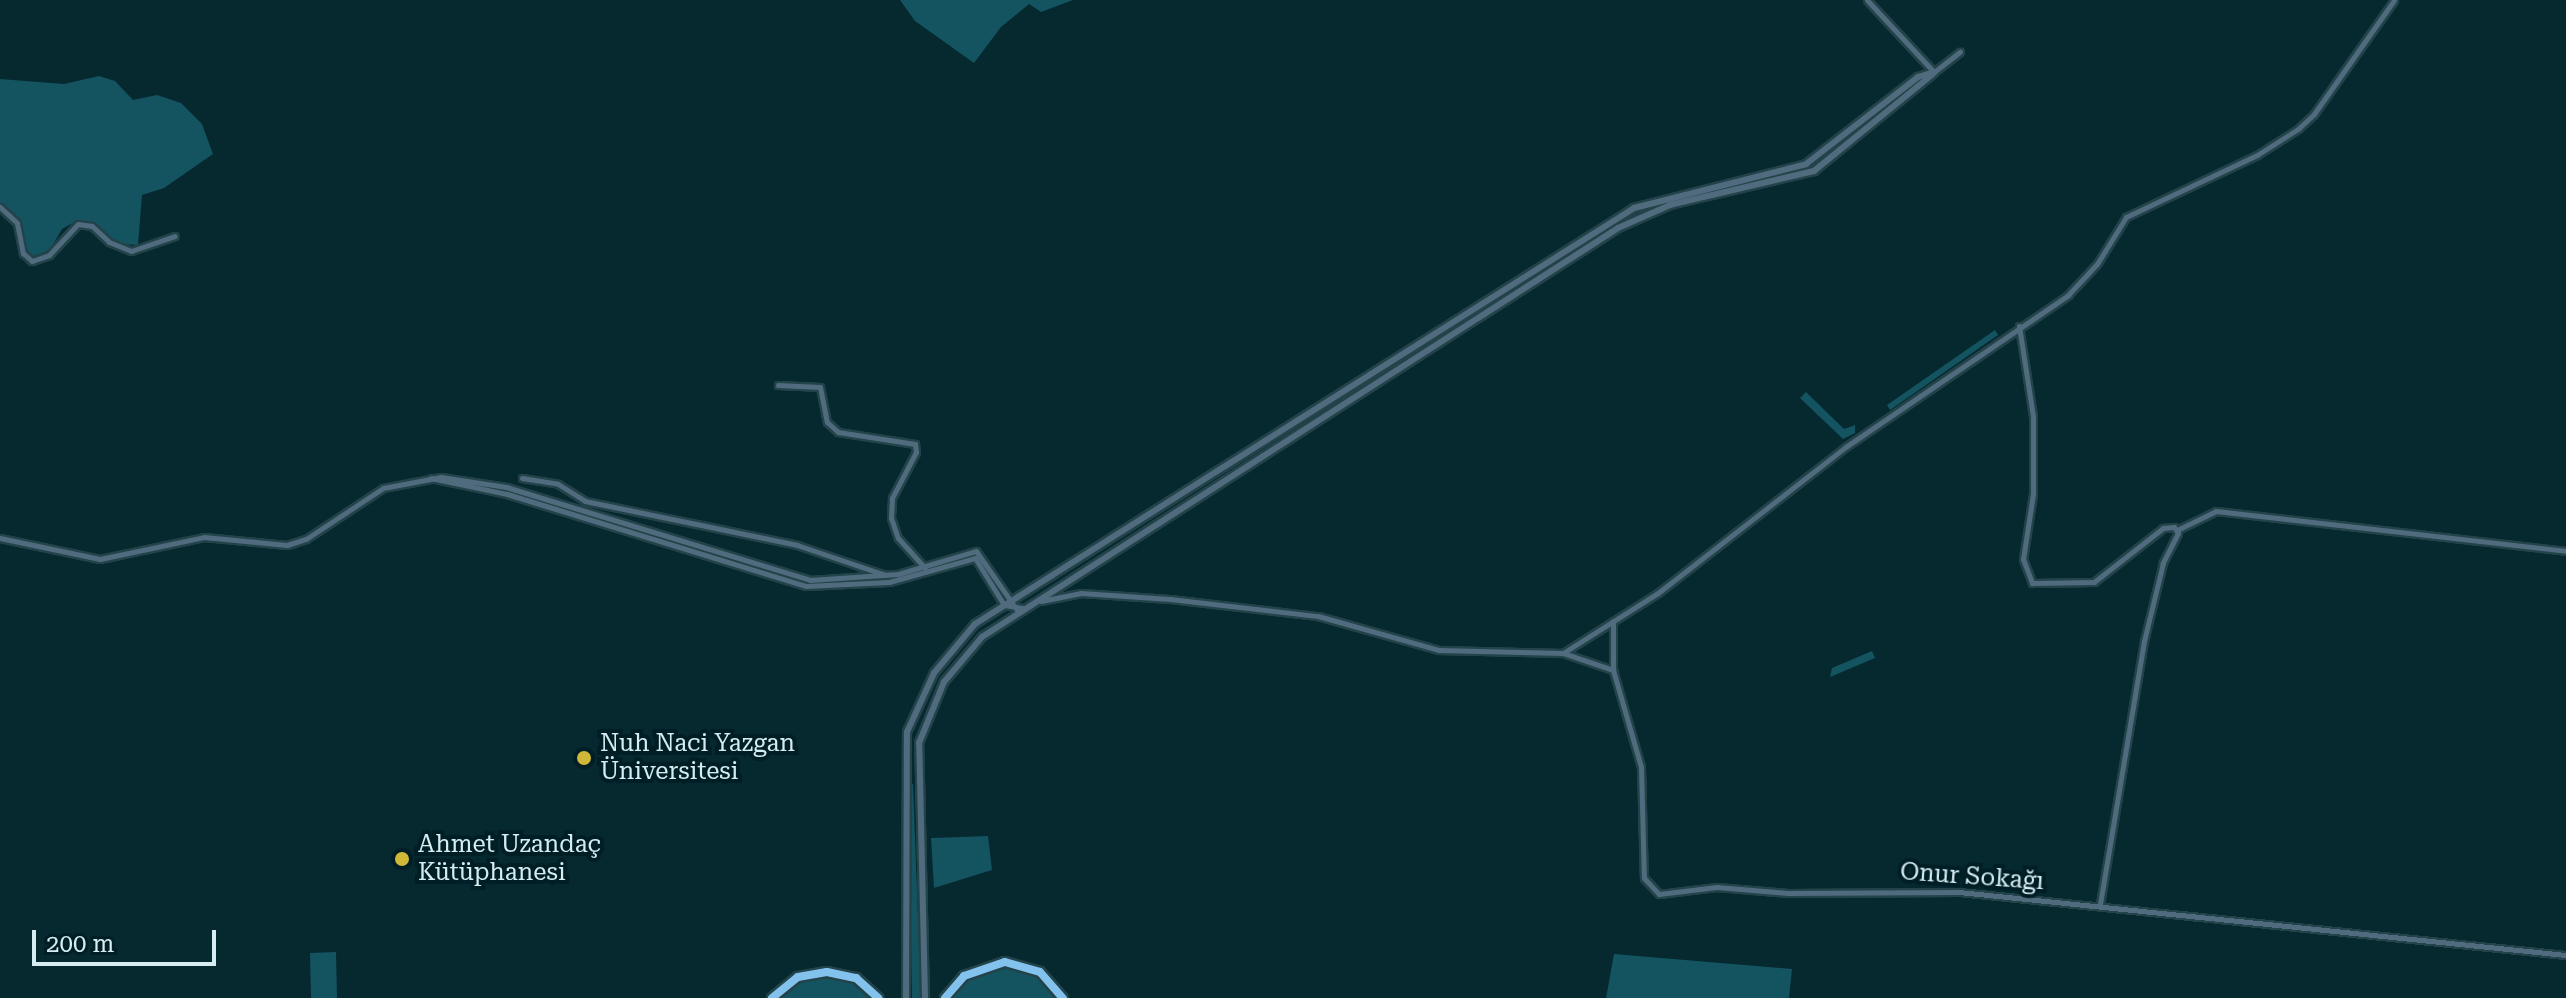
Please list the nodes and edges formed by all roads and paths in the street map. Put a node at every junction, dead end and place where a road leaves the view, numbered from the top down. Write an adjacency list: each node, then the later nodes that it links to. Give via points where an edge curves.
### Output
1 (1867, 0): 4 (street)
2 (2394, 0): 7 (street, via 2306,122 2268,149 2126,217 2079,285)
3 (1960, 52): 4 (street)
4 (1934, 72): 16 (street, via 1918,77 1806,164 1634,208); 18 (street, via 1814,171 1670,205 1618,228)
5 (0, 207): 6 (street, via 17,223 23,253 32,261 49,255 78,224 92,226 109,242 131,251)
6 (175, 236)
7 (2019, 326): 11 (street, via 2033,416 2033,494 2023,559 2032,583 2094,582 2163,528); 19 (street, via 1847,446 1672,583)
8 (778, 385): 14 (street, via 820,387 827,422 838,432 915,444 891,513 898,538)
9 (431, 478): 12 (street, via 383,488 306,539 287,545 212,536 91,559); 15 (street, via 506,487 802,579); 17 (street, via 507,494 806,586 889,582 975,558)
10 (522, 478): 15 (street, via 558,484 585,501 797,545)
11 (2177, 530): 13 (street, via 2216,511); 22 (street, via 2144,641)
12 (0, 538)
13 (2566, 551)
14 (925, 568): 15 (street); 16 (street, via 979,552)
15 (886, 576)
16 (1011, 600): 17 (street); 18 (street)
17 (1004, 605): 18 (street); 26 (street, via 975,624 945,657 907,732)
18 (1018, 610): 20 (street, via 1072,593 1170,599 1318,616 1439,650); 27 (street, via 956,665 920,735)
19 (1613, 621): 20 (street); 21 (street, Onur Sokağı)
20 (1563, 653): 21 (street)
21 (1613, 670): 22 (street, Onur Sokağı, via 1638,752 1644,878 1655,893 1717,887 1788,893 1896,889)
22 (2100, 905): 23 (street, Onur Sokağı, via 2329,935)
23 (2566, 955)
24 (772, 998): 25 (highway, via 798,977 827,972 856,978)
25 (878, 998)
26 (906, 998)
27 (925, 998)
28 (945, 998): 29 (highway, via 964,976 1005,962 1040,972)
29 (1063, 998)

